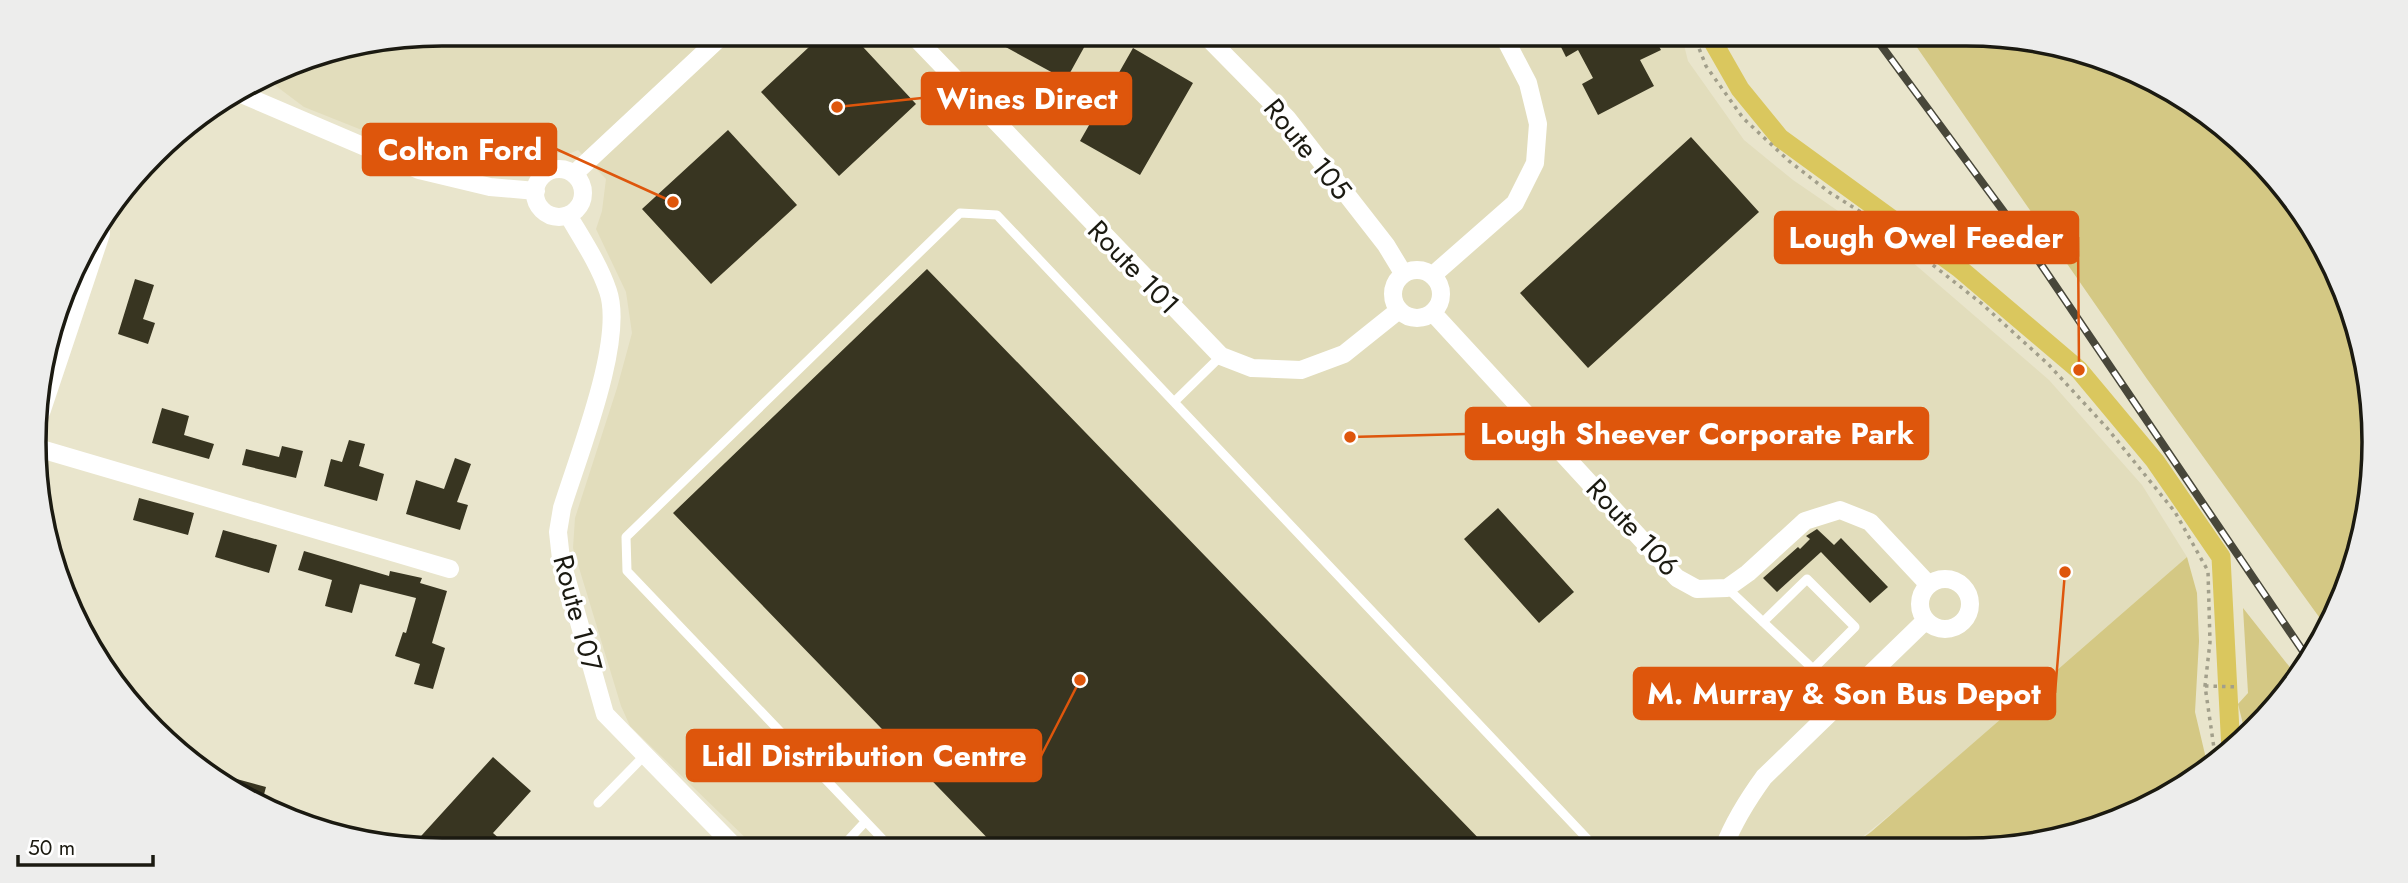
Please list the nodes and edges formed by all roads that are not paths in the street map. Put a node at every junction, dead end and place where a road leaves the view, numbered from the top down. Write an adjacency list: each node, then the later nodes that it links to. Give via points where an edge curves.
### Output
1 (711, 46): 6 (street)
2 (923, 46): 14 (street, Route 101)
3 (1216, 46): 10 (street, Route 105, via 1287,118)
4 (1509, 46): 11 (street, via 1528,83 1538,124 1535,163 1515,203)
5 (247, 97): 7 (street, via 419,170 490,187)
6 (574, 174): 7 (street, via 560,169 546,173); 8 (street, via 582,185 583,199)
7 (536, 191): 8 (street, via 545,212)
8 (568, 215): 25 (street, Route 107, via 609,292 612,330 606,367 562,508 558,532 561,559 605,714)
9 (86, 267): 15 (main road)
10 (1403, 274): 11 (street, via 1418,269); 12 (street, via 1394,287)
11 (1433, 275): 13 (street, via 1442,294)
12 (1399, 310): 13 (street, via 1412,318); 14 (street, Route 101, via 1344,354 1301,370 1252,368)
13 (1433, 313): 20 (street, Route 106, via 1677,578 1697,589)
14 (1221, 356): 16 (lane)
15 (53, 364)
16 (1174, 402): 27 (lane, via 997,215 960,213 626,537 627,571); 31 (lane)
17 (46, 450): 18 (street)
18 (450, 569)
19 (1929, 585): 20 (street, via 1870,522 1840,510 1805,521); 21 (street, via 1921,598); 21 (street, via 1952,580 1966,590 1970,606 1957,626 1940,629)
20 (1727, 587): 22 (lane)
21 (1926, 620): 24 (street)
22 (1763, 622): 23 (lane); 23 (lane, via 1807,579 1855,627)
23 (1812, 669): 24 (lane)
24 (1845, 699): 32 (street, via 1764,776)
25 (645, 755): 26 (lane); 28 (street, Route 107)
26 (598, 803)
27 (865, 822): 29 (lane); 30 (lane)
28 (726, 838)
29 (850, 838)
30 (881, 838)
31 (1586, 838)
32 (1727, 838)

